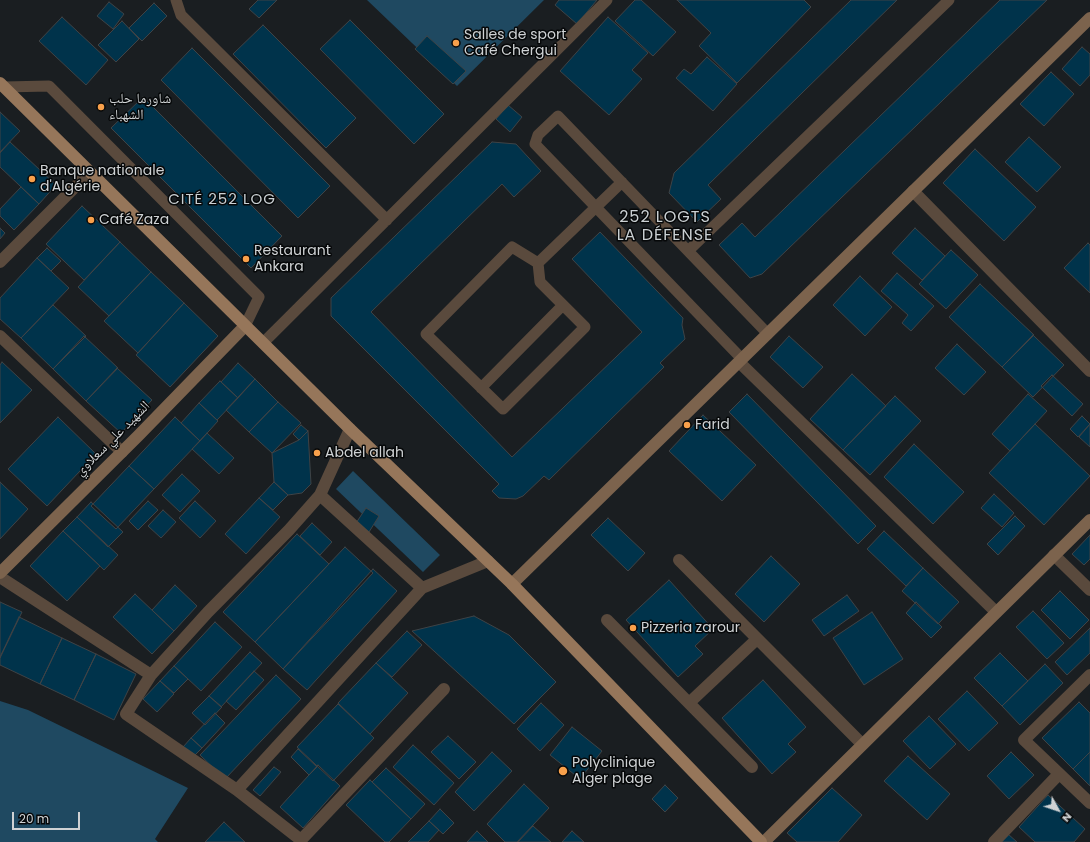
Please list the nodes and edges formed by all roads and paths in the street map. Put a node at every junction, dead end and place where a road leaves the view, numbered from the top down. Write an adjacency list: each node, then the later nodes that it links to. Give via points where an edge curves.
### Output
1 (176, 0): 10 (lane, via 181,15)
2 (607, 0): 10 (lane)
3 (949, 0): 11 (lane)
4 (1090, 18): 8 (main road)
5 (2, 85): 6 (main road); 15 (lane, via 49,86 259,297)
6 (90, 172): 12 (street); 15 (main road)
7 (622, 182): 9 (lane); 9 (lane, via 558,116 538,135 535,144); 11 (lane)
8 (913, 191): 16 (main road); 20 (street)
9 (596, 207): 13 (lane); 19 (lane)
10 (387, 220): 18 (lane)
11 (688, 251): 16 (lane)
12 (0, 262)
13 (538, 263): 14 (lane, via 540,282); 21 (lane, via 512,247 426,334)
14 (563, 305): 21 (lane); 21 (lane, via 585,327 503,409)
15 (245, 326): 18 (main road); 23 (main road, الشهيد علي سعلاوي)
16 (768, 334): 19 (main road)
17 (0, 336): 23 (street)
18 (262, 343): 22 (main road)
19 (740, 361): 31 (main road); 34 (street)
20 (1090, 371)
21 (481, 388)
22 (350, 429): 24 (street); 27 (main road)
23 (122, 452): 29 (main road, الشهيد علي سعلاوي)
24 (320, 495): 32 (street); 37 (street, via 290,530 208,612)
25 (1090, 520): 26 (main road)
26 (1054, 555): 33 (street); 34 (main road)
27 (488, 560): 31 (main road); 32 (street)
28 (679, 560): 36 (street)
29 (0, 573)
30 (0, 577): 37 (street)
31 (512, 584): 47 (main road)
32 (422, 588): 44 (street)
33 (1090, 590)
34 (996, 612): 41 (main road)
35 (608, 620): 40 (street)
36 (757, 639): 40 (street); 41 (street)
37 (151, 675): 44 (street, via 126,714)
38 (1090, 675): 43 (street, via 1024,740)
39 (444, 689): 46 (street)
40 (689, 703): 42 (street)
41 (862, 744): 47 (main road)
42 (752, 767)
43 (1059, 774): 45 (street); 48 (street)
44 (237, 790): 46 (street)
45 (1090, 803)
46 (300, 841)
47 (762, 842)
48 (994, 842)

